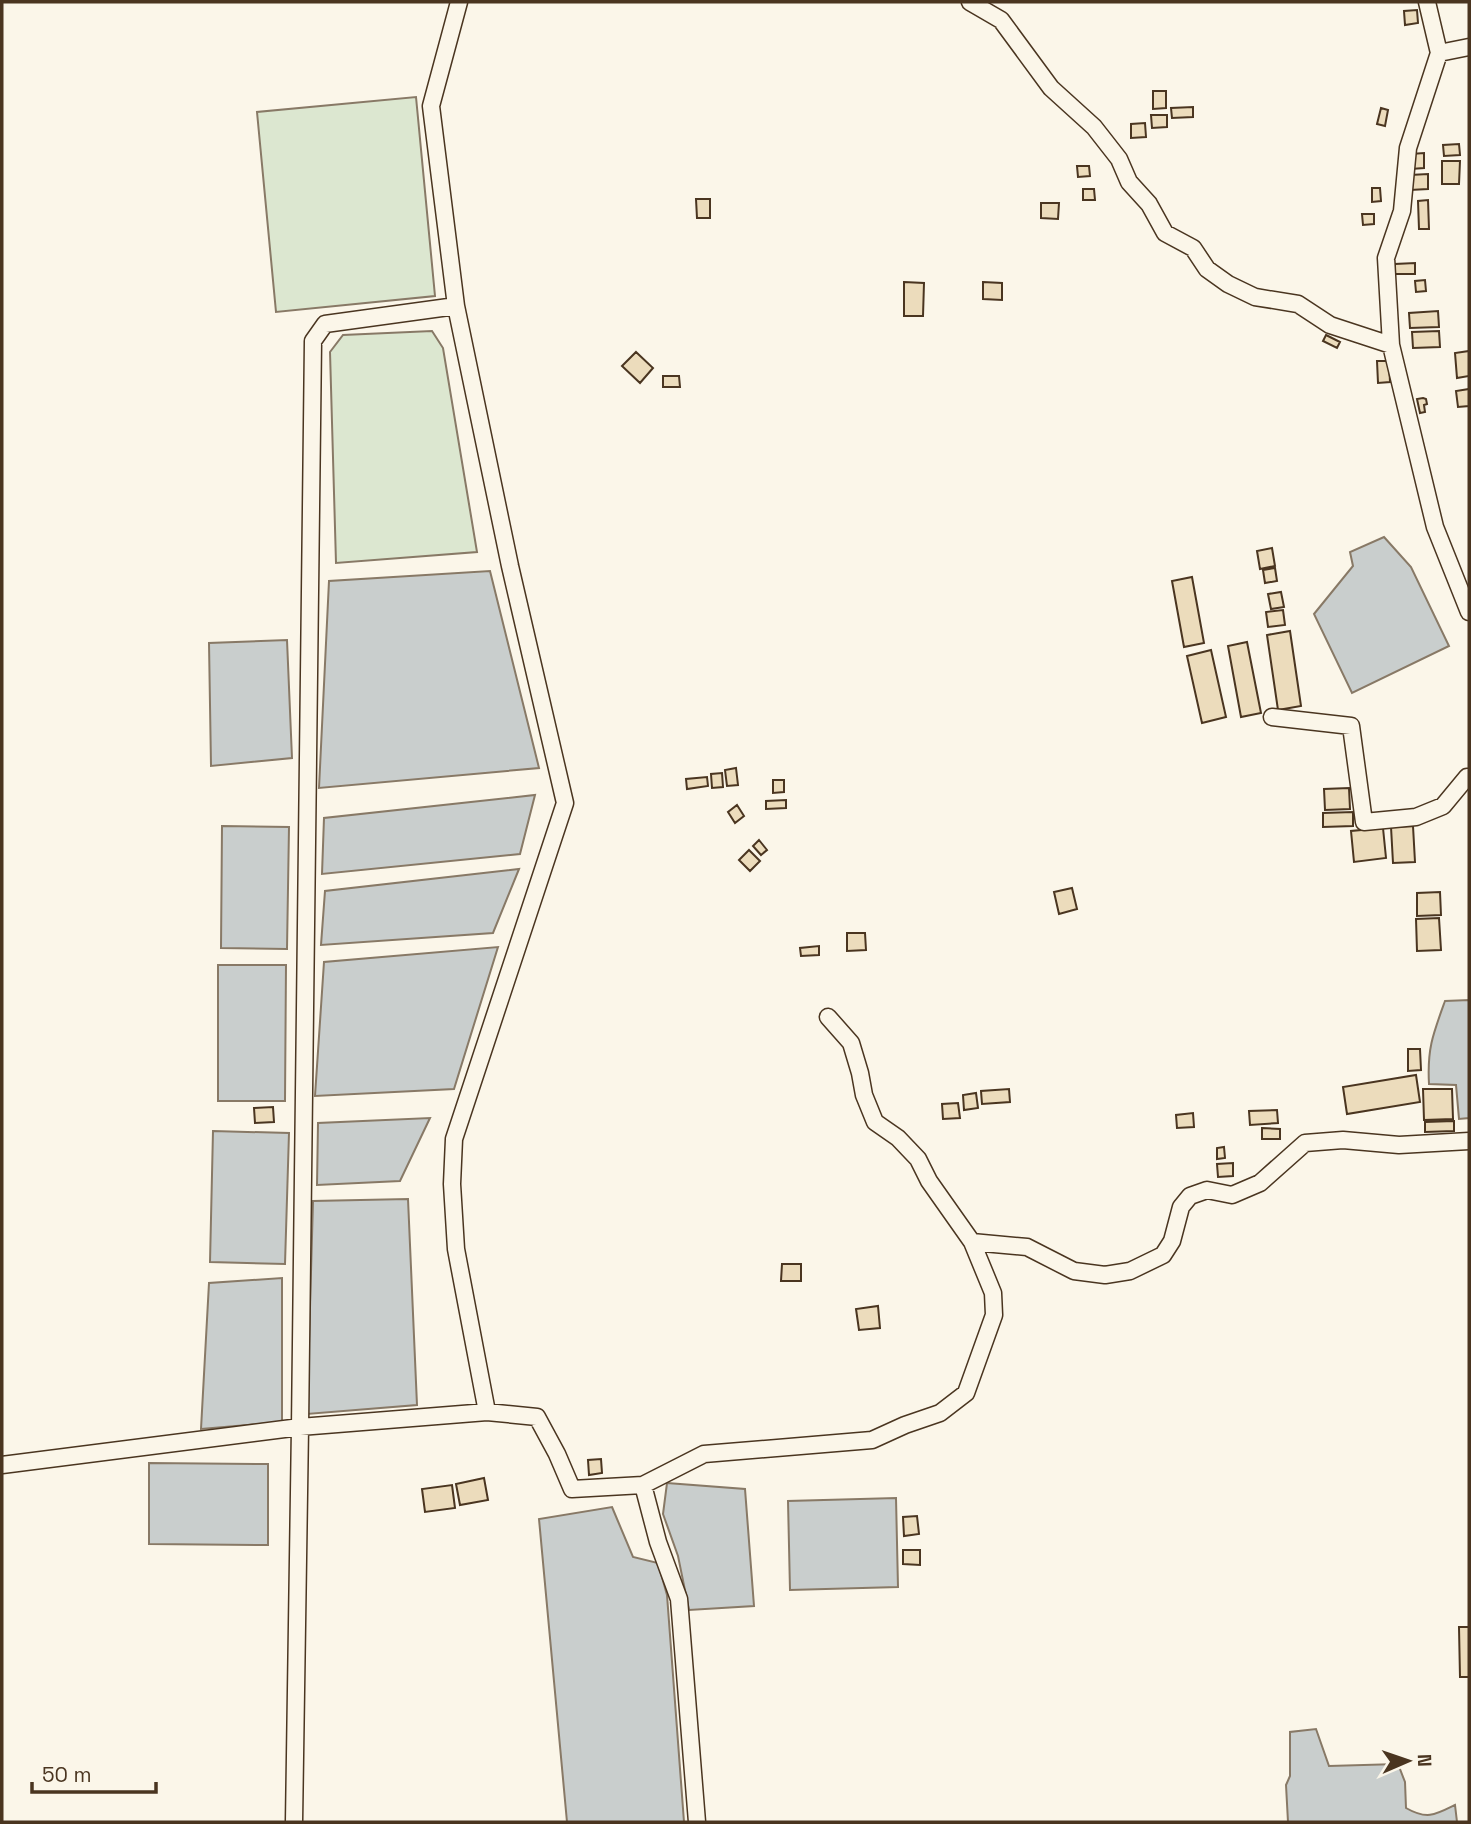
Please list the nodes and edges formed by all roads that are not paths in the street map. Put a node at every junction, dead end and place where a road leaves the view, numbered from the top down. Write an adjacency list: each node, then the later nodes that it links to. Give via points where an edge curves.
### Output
1 (459, 2): 6 (street, via 431,106)
2 (970, 2): 7 (street, via 1001,20 1051,88 1094,127 1119,159 1129,183 1149,204 1165,233 1193,248 1207,269 1255,297 1298,304 1330,325)
3 (1427, 2): 5 (street)
4 (1469, 47): 5 (street)
5 (1439, 53): 7 (street, via 1408,148 1402,211 1386,258)
6 (456, 306): 14 (street, via 565,803 454,1139 456,1249); 15 (street, via 325,324 313,341)
7 (1391, 345): 8 (street, via 1434,527)
8 (1469, 612)
9 (1272, 717): 10 (street, via 1351,726 1364,822 1416,817 1434,810)
10 (1469, 776)
11 (828, 1017): 13 (street, via 851,1043 875,1122 918,1159)
12 (1469, 1140): 13 (street, via 1399,1145 1343,1140 1305,1143 1260,1183 1232,1195 1207,1190 1190,1196 1181,1207 1172,1241 1163,1255 1130,1271 1105,1275 1074,1271 1027,1247)
13 (972, 1242): 17 (street, via 993,1293 994,1315 966,1393 940,1413 873,1440 704,1454)
14 (487, 1412): 15 (street); 17 (street, via 537,1418 572,1489)
15 (300, 1427): 16 (street); 18 (street)
16 (2, 1465)
17 (643, 1485): 19 (street, via 679,1599)
18 (294, 1822)
19 (697, 1822)

